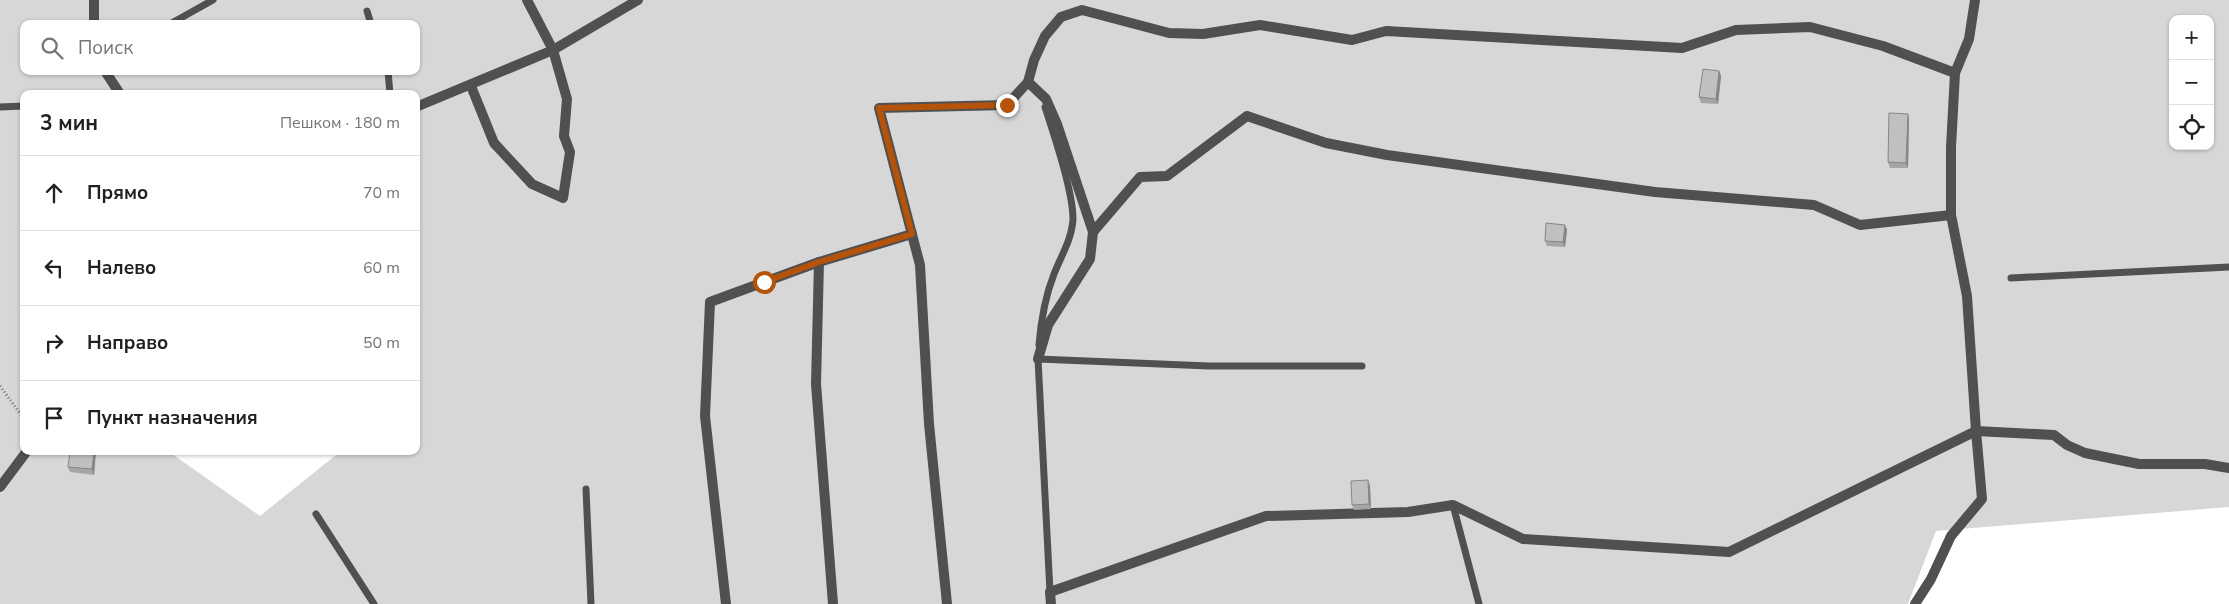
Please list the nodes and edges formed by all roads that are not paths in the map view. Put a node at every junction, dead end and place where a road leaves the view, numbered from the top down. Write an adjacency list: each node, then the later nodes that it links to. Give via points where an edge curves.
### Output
1 (94, 0): 7 (street)
2 (213, 0): 8 (lane)
3 (527, 0): 10 (street)
4 (638, 0): 10 (street)
5 (1975, 0): 11 (street, via 1969,39)
6 (367, 11): 9 (lane)
7 (94, 20)
8 (177, 20)
9 (370, 20)
10 (553, 50): 15 (street); 15 (street, via 567,99 564,136 570,152 563,198 532,184 494,143)
11 (1954, 73): 14 (street, via 1883,46 1810,28 1736,30 1682,48 1386,31 1352,40 1260,25 1203,34 1170,33 1082,10 1061,17 1045,36); 21 (street)
12 (108, 75): 16 (street)
13 (388, 75): 17 (lane)
14 (1028, 82): 22 (street, via 1046,99 1057,124); 23 (street, via 1007,105 879,108); 27 (lane, via 1044,103 1073,219 1068,242 1046,297 1040,322)
15 (471, 86): 19 (street)
16 (117, 90)
17 (390, 90)
18 (20, 106): 20 (lane)
19 (420, 106)
20 (0, 107)
21 (1951, 215): 22 (street, via 1860,225 1814,205 1656,192 1326,143 1247,116 1167,176 1140,177); 29 (street, via 1967,296)
22 (1093, 232): 27 (street, via 1090,259 1048,325)
23 (912, 234): 24 (street); 41 (street, via 920,265 929,424)
24 (819, 262): 39 (street, via 710,302 705,416); 40 (street, via 816,384)
25 (2229, 267): 26 (lane)
26 (2011, 278)
27 (1038, 359): 28 (lane, via 1209,366); 36 (lane)
28 (1362, 366)
29 (1976, 431): 31 (street, via 2054,435 2085,453 2139,464 2205,464); 34 (street, via 1729,552 1523,539); 44 (street, via 1982,499 1951,536)
30 (23, 455): 32 (street)
31 (2229, 468)
32 (0, 487)
33 (586, 489): 38 (lane)
34 (1453, 505): 36 (street, via 1408,512 1266,516); 43 (lane)
35 (316, 514): 37 (lane)
36 (1050, 592): 42 (street)
37 (374, 604)
38 (591, 604)
39 (726, 604)
40 (833, 604)
41 (947, 604)
42 (1051, 604)
43 (1479, 604)
44 (1916, 604)

